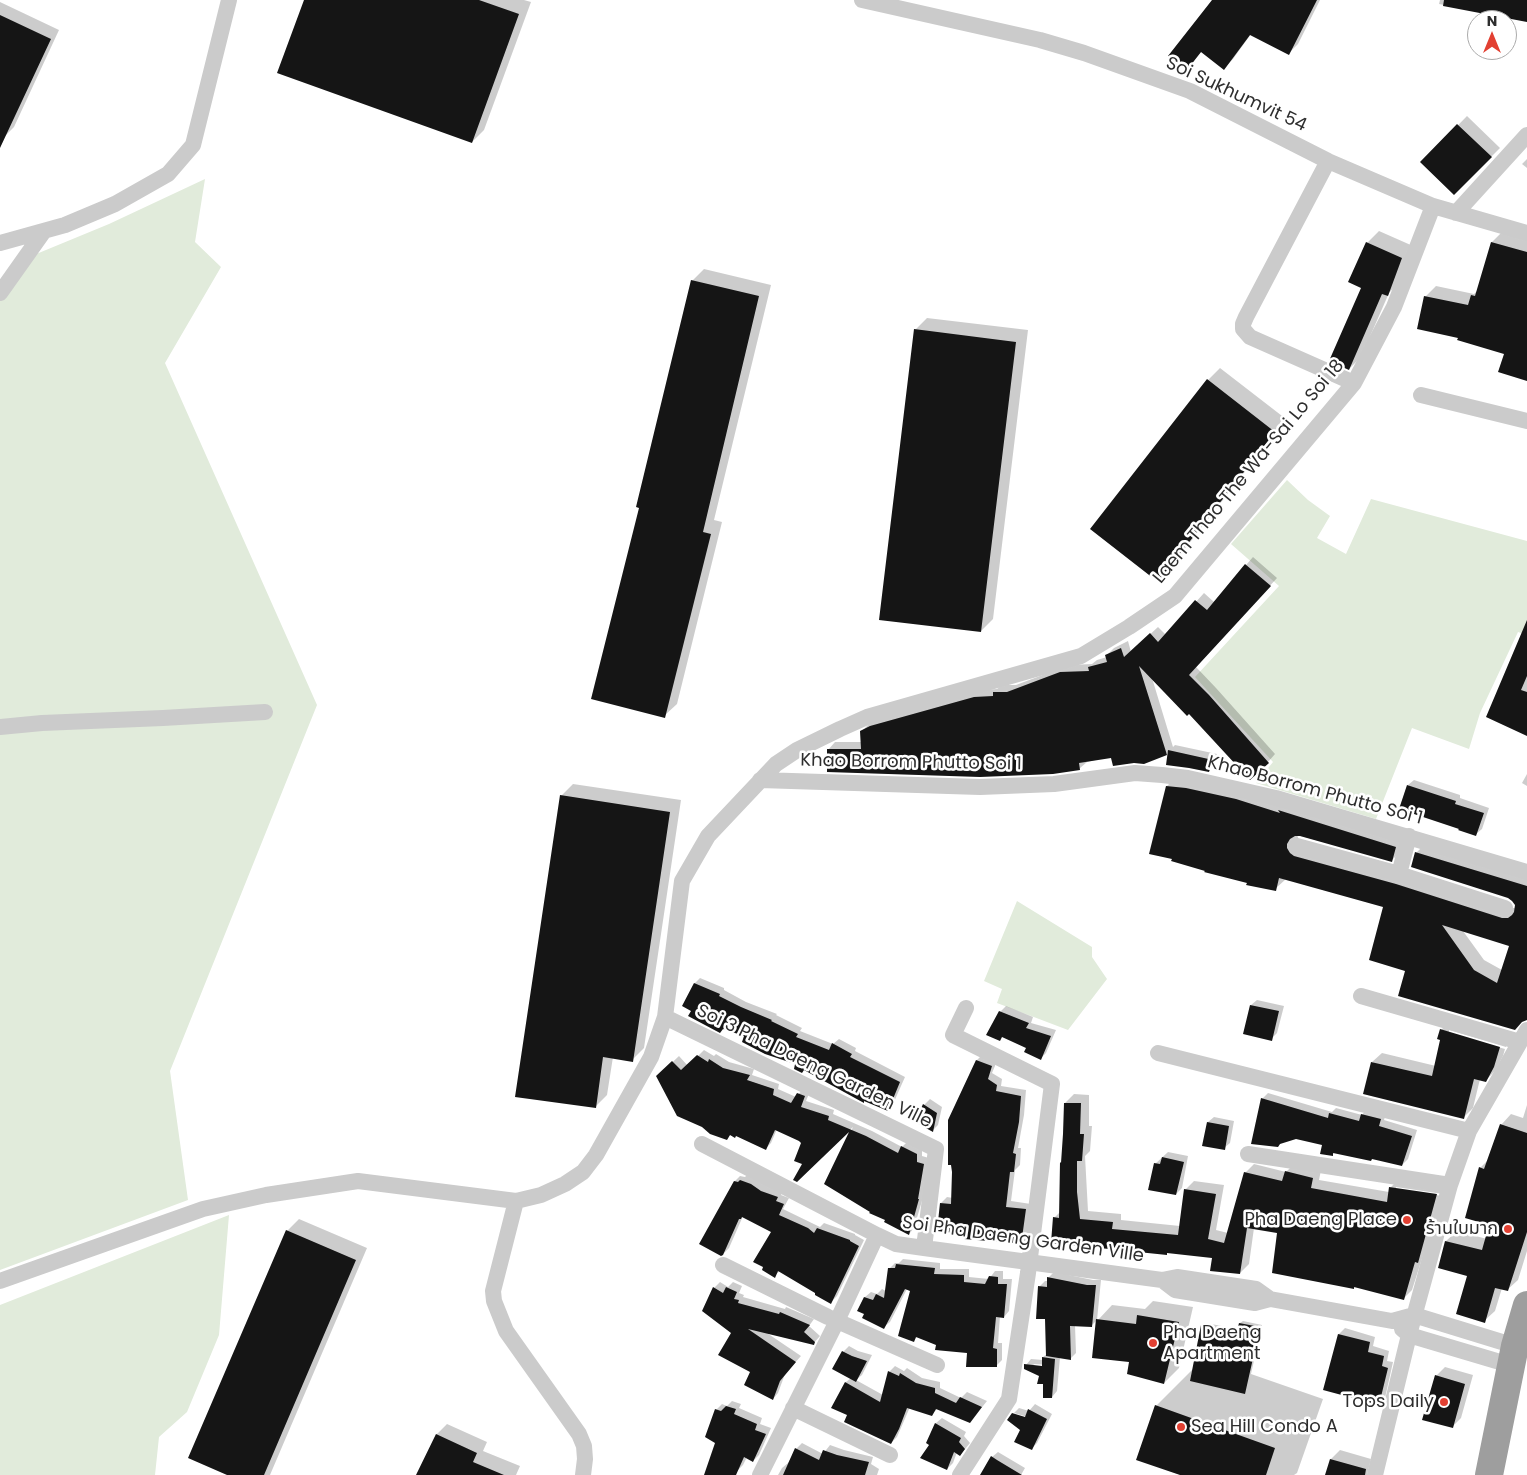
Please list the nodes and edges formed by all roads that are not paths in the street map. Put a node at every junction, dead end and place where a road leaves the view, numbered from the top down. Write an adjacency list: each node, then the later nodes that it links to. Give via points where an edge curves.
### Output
1 (229, 0): 7 (street, via 193,145 168,174 115,204)
2 (862, 0): 4 (street, Soi Sukhumvit 54, via 1040,40 1084,54 1190,91)
3 (1527, 135): 6 (street)
4 (1328, 161): 5 (street, Soi Sukhumvit 54); 11 (street, via 1246,316 1243,329 1250,337)
5 (1433, 206): 6 (street, Soi Sukhumvit 54); 11 (street, Laem Thao The Wa-Sai Lo Soi 18, via 1394,307)
6 (1456, 213): 8 (street, Soi Sukhumvit 54)
7 (44, 231): 9 (street); 10 (street)
8 (1527, 232)
9 (0, 243)
10 (0, 293)
11 (1354, 383): 16 (street, Laem Thao The Wa-Sai Lo Soi 18, via 1175,596 1129,628 1081,656 867,717 840,728 797,750)
12 (1421, 396): 13 (street)
13 (1527, 421)
14 (265, 712): 15 (street)
15 (0, 727)
16 (760, 780): 17 (street, Khao Borrom Phutto Soi 1, via 980,787 1054,784 1135,773 1162,775 1276,798); 24 (street, Laem Thao The Wa-Sai Lo Soi 18, via 708,836 682,881)
17 (1409, 836): 19 (street, Khao Borrom Phutto Soi 1); 20 (street)
18 (1297, 846): 20 (street)
19 (1527, 872)
20 (1399, 874): 21 (street)
21 (1505, 908)
22 (1361, 996): 25 (street)
23 (966, 1008): 34 (street, via 953,1034 1052,1084)
24 (665, 1017): 31 (street, Laem Thao The Wa-Sai Lo Soi 18, via 651,1057 596,1155 583,1172 541,1195); 33 (street, Soi 3 Pha Daeng Garden Ville, via 936,1149)
25 (1524, 1036): 27 (street)
26 (1158, 1053): 27 (street)
27 (1469, 1132): 30 (street)
28 (702, 1144): 32 (street)
29 (1248, 1154): 30 (street)
30 (1450, 1185): 38 (street)
31 (516, 1201): 36 (street, Laem Thao The Wa-Sai Lo Soi 18, via 358,1181 324,1185 203,1209); 46 (street, via 493,1291 494,1301 506,1331 579,1434 584,1446)
32 (877, 1235): 33 (street, Soi Pha Daeng Garden Ville, via 896,1244); 40 (street, Soi Pha Daeng Garden Ville)
33 (924, 1248): 34 (street, Soi Pha Daeng Garden Ville)
34 (1029, 1262): 39 (street, Soi Pha Daeng Garden Ville, via 1162,1280 1175,1290 1255,1303 1270,1299); 48 (street, via 1009,1399)
35 (723, 1265): 40 (street)
36 (0, 1281)
37 (1527, 1305): 42 (highway)
38 (1414, 1315): 39 (street); 41 (street); 42 (street)
39 (1392, 1320): 41 (street)
40 (837, 1321): 43 (street); 44 (street, Soi Pha Daeng Garden Ville)
41 (1409, 1335): 42 (street); 49 (street)
42 (1517, 1364): 50 (highway)
43 (937, 1365)
44 (793, 1408): 45 (street); 47 (street, Soi Pha Daeng Garden Ville)
45 (890, 1455)
46 (583, 1475)
47 (760, 1475)
48 (960, 1475)
49 (1374, 1475)
50 (1490, 1475)

